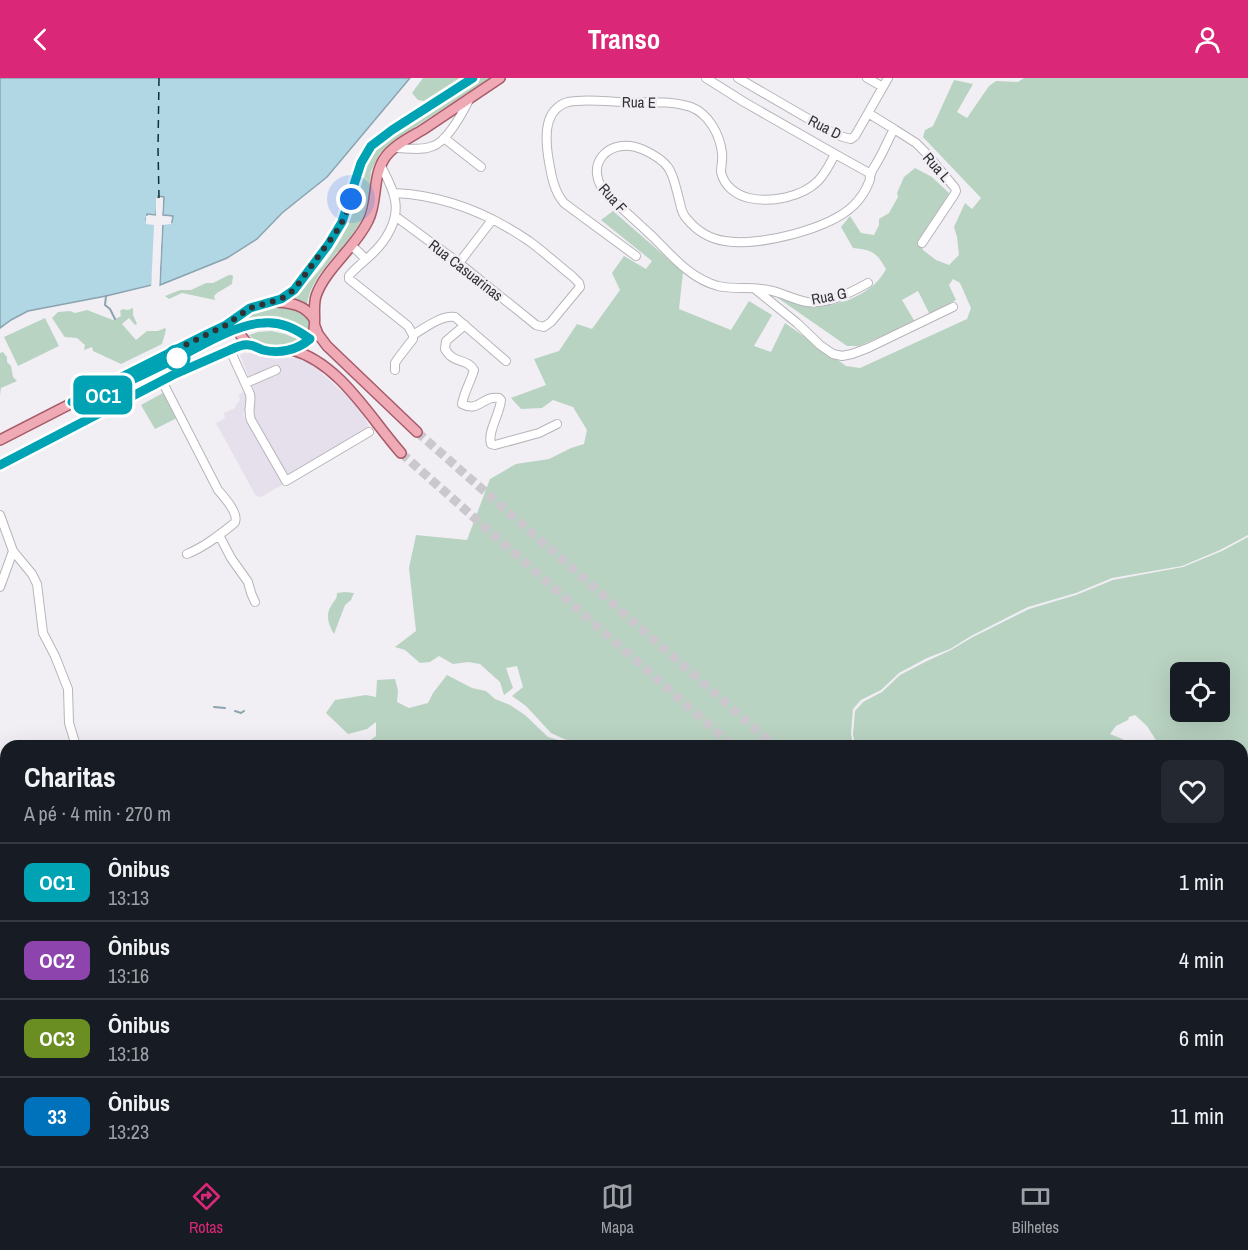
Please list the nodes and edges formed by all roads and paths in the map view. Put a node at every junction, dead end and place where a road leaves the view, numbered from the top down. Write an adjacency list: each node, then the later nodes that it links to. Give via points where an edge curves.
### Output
1 (473, 78): 27 (main road, via 371,146 361,163 339,228 294,290)
2 (500, 78): 8 (main road)
3 (706, 78): 13 (street)
4 (738, 78): 9 (street, Rua D, via 848,139 855,136)
5 (867, 78): 7 (street)
6 (888, 78): 7 (street, Rua D)
7 (883, 87): 9 (street, Rua D)
8 (470, 98): 11 (street); 12 (main road)
9 (868, 113): 10 (street)
10 (894, 129): 16 (street, Rua F); 20 (street, Rua L, via 926,153 956,191)
11 (444, 138): 12 (street, via 426,148); 15 (street)
12 (395, 148): 14 (main road)
13 (835, 154): 16 (street); 22 (street, Rua E, via 825,173 810,188 782,198 761,200 736,194 725,183 719,139 701,112 668,103 591,101 561,105 554,110 547,134 557,195)
14 (381, 166): 17 (street); 21 (main road, via 372,213)
15 (481, 167)
16 (871, 174): 26 (street, Rua F, via 855,204 828,223 764,240 728,242 697,230 684,217 674,176 658,158 632,146 617,147 604,155 596,172 601,189 685,269 716,286)
17 (394, 193): 18 (street); 19 (street, via 437,198)
18 (395, 216): 23 (street, via 382,244); 24 (street, Rua Casuarinas)
19 (492, 220): 24 (street); 24 (street, Rua Casuarinas, via 530,242 580,287 544,327 536,325)
20 (922, 243)
21 (352, 246): 23 (street); 30 (main road, via 319,289)
22 (636, 256)
23 (366, 259): 32 (street, via 349,279 408,326)
24 (459, 263)
25 (868, 283): 26 (street, Rua G, via 837,298 807,302)
26 (753, 288): 28 (street, via 820,345 842,356 868,348)
27 (273, 302): 29 (main road); 30 (main road, via 303,307)
28 (953, 307)
29 (245, 311): 33 (main road, via 238,328); 44 (main road)
30 (314, 322): 35 (main road, via 310,339); 43 (main road, via 327,346)
31 (465, 325): 32 (street, via 449,316); 36 (street); 41 (street, via 446,341 445,349 452,358 474,368 462,400 464,406 478,406 497,397 501,400 491,444 539,433)
32 (413, 335): 38 (street, via 395,363)
33 (250, 345): 34 (main road); 35 (main road, via 268,351)
34 (230, 350): 39 (main road); 40 (street)
35 (292, 350): 45 (main road, via 311,357 349,389)
36 (507, 361)
37 (276, 370): 40 (street)
38 (395, 370)
39 (162, 381): 46 (main road); 48 (street, via 234,512 235,522)
40 (246, 383): 42 (street, via 251,420 286,481)
41 (557, 424)
42 (369, 432)
43 (417, 432)
44 (0, 440)
45 (401, 453)
46 (0, 465)
47 (0, 515): 49 (street)
48 (219, 535): 50 (street); 52 (street, via 248,582)
49 (13, 551): 51 (street); 53 (street, via 37,584 43,633 68,689 69,723)
50 (187, 554)
51 (0, 587)
52 (255, 602)
53 (74, 740)

